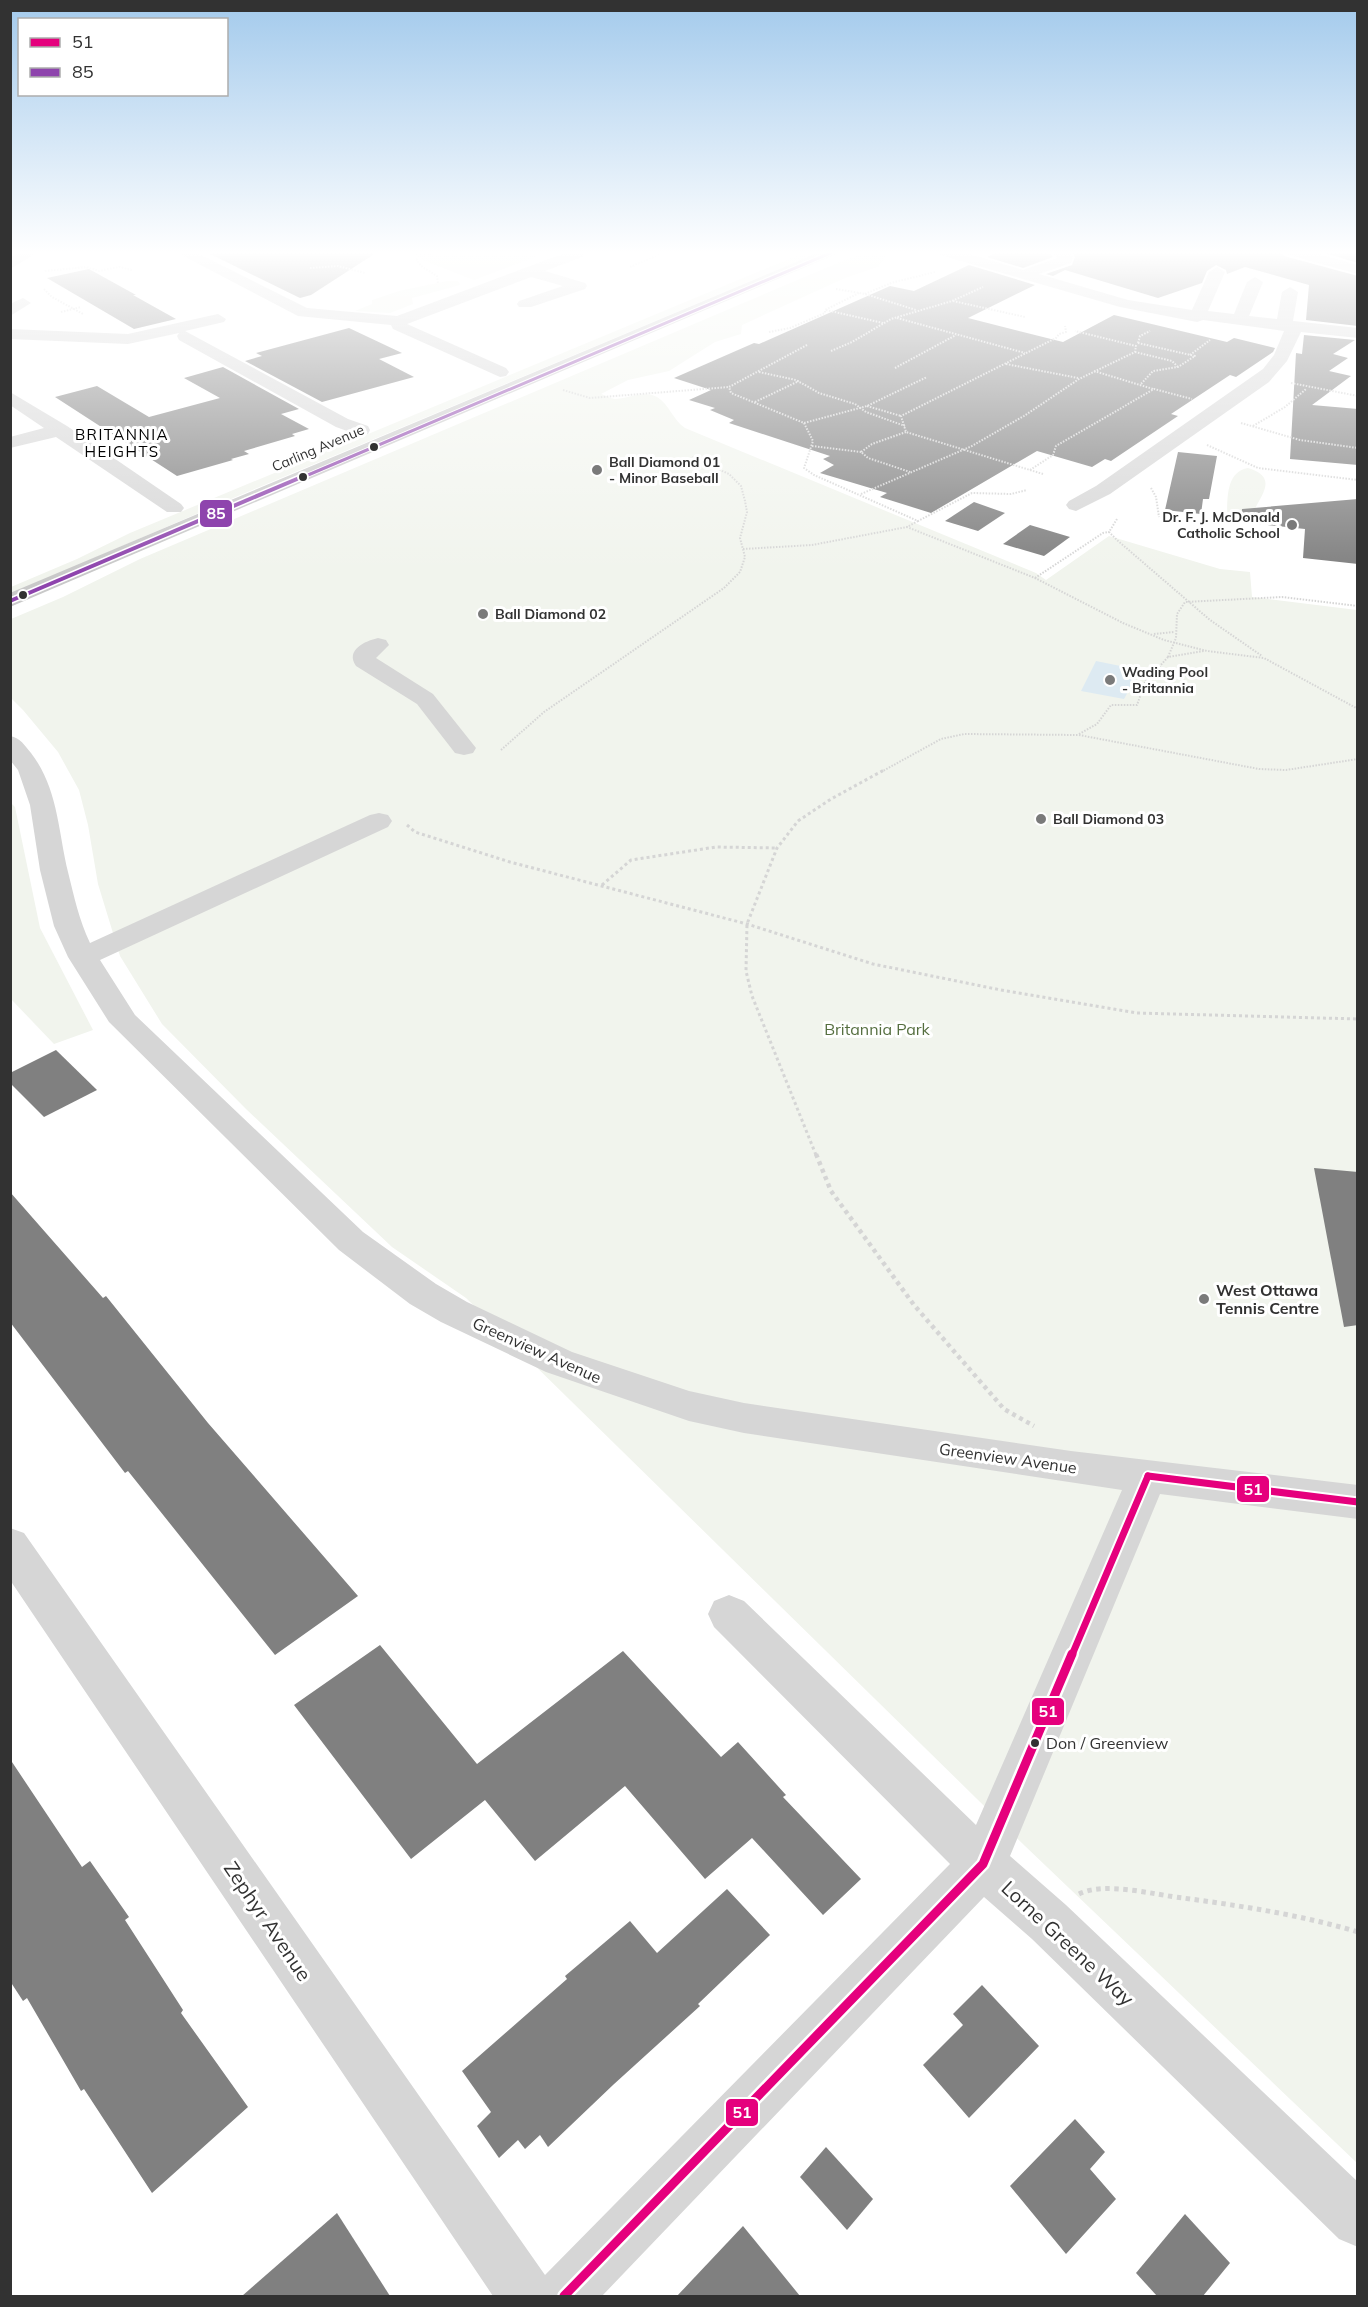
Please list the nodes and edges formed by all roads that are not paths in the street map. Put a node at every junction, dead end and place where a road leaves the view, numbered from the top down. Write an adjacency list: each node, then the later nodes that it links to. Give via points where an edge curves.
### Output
1 (226, 359): 8 (street, via 342,423)
2 (478, 359): 5 (street)
3 (582, 359): 16 (main road, Carling Avenue)
4 (1281, 359): 13 (street, via 1263,378)
5 (506, 370): 6 (main road)
6 (479, 381)
7 (10, 397): 9 (street)
8 (366, 428): 10 (main road, Carling Avenue)
9 (60, 430): 11 (street); 14 (street)
10 (340, 439)
11 (10, 443)
12 (195, 500): 14 (main road)
13 (1076, 505)
14 (174, 508): 15 (main road)
15 (154, 517)
16 (10, 601)
17 (378, 645): 19 (street, via 364,653 364,660 426,699)
18 (10, 743): 21 (street, Greenview Avenue, via 30,769 44,805 63,909)
19 (464, 748)
20 (392, 823): 21 (street)
21 (83, 957): 22 (street, Greenview Avenue, via 135,1035 351,1241 423,1294 489,1330 604,1379 689,1406 793,1427)
22 (1148, 1476): 23 (street, Greenview Avenue); 26 (street)
23 (1358, 1502)
24 (10, 1545): 28 (street, Zephyr Avenue)
25 (729, 1614): 26 (street, Lorne Greene Way)
26 (983, 1864): 27 (street, Lorne Greene Way, via 1049,1922); 29 (street)
27 (1358, 2220)
28 (526, 2296)
29 (564, 2296)

